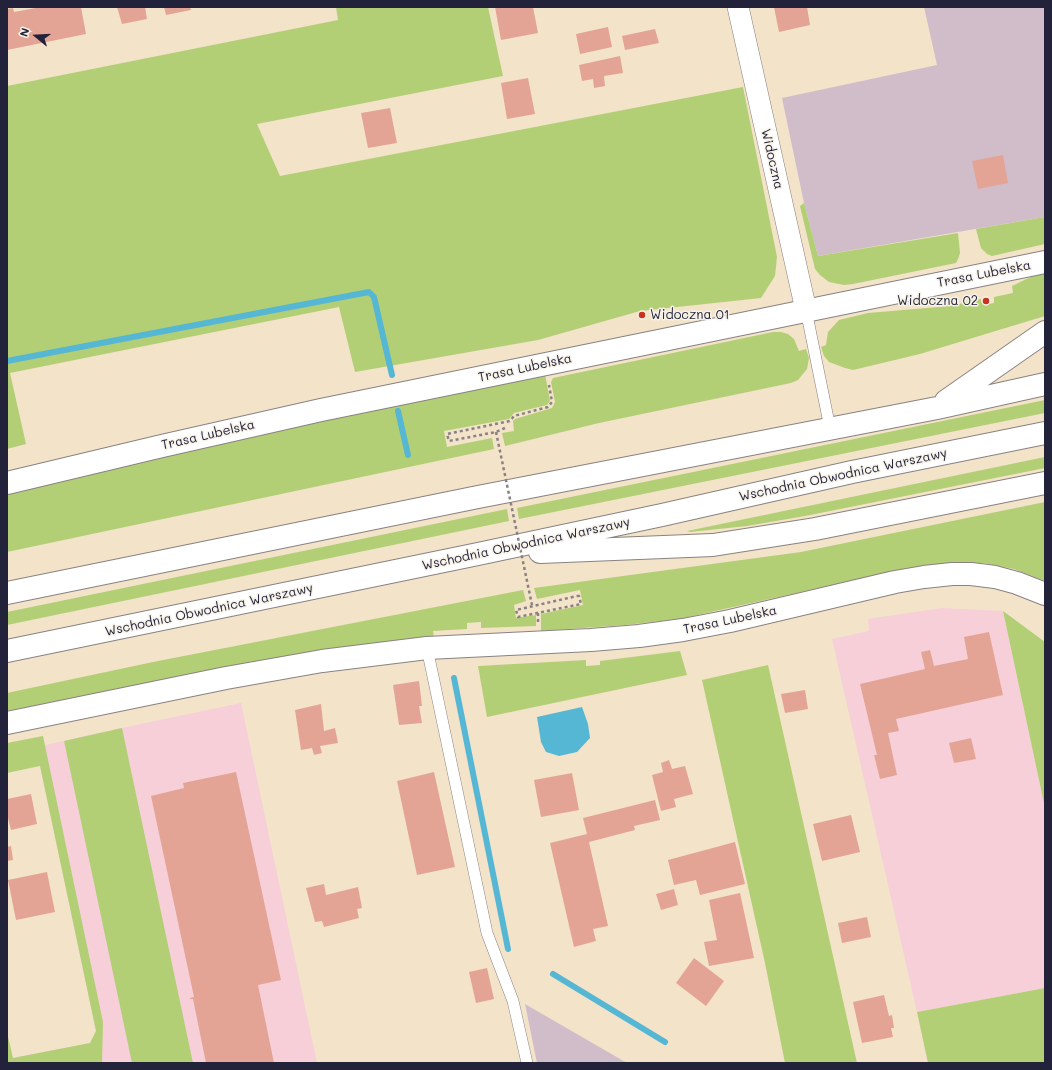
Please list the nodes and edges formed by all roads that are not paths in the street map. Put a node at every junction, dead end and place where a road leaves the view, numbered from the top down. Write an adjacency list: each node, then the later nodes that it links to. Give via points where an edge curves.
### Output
1 (738, 7): 3 (street, Widoczna)
2 (1045, 262): 3 (main road, Trasa Lubelska)
3 (806, 310): 7 (lane); 9 (main road, Trasa Lubelska, via 307,413)
4 (1045, 332): 6 (main road)
5 (1045, 384): 6 (main road)
6 (937, 408): 7 (main road)
7 (830, 428): 12 (main road)
8 (1045, 433): 11 (main road, Wschodnia Obwodnica Warszawy, via 852,472)
9 (7, 483)
10 (1045, 483): 11 (main road, via 815,529 713,545)
11 (478, 554): 15 (main road, Wschodnia Obwodnica Warszawy)
12 (7, 593)
13 (1045, 594): 14 (main road, Trasa Lubelska, via 995,577 971,574 938,575 895,582 683,630 639,636)
14 (427, 648): 16 (main road, Trasa Lubelska, via 322,661 219,679); 17 (lane, via 487,933 513,1001)
15 (7, 651)
16 (7, 723)
17 (527, 1063)

